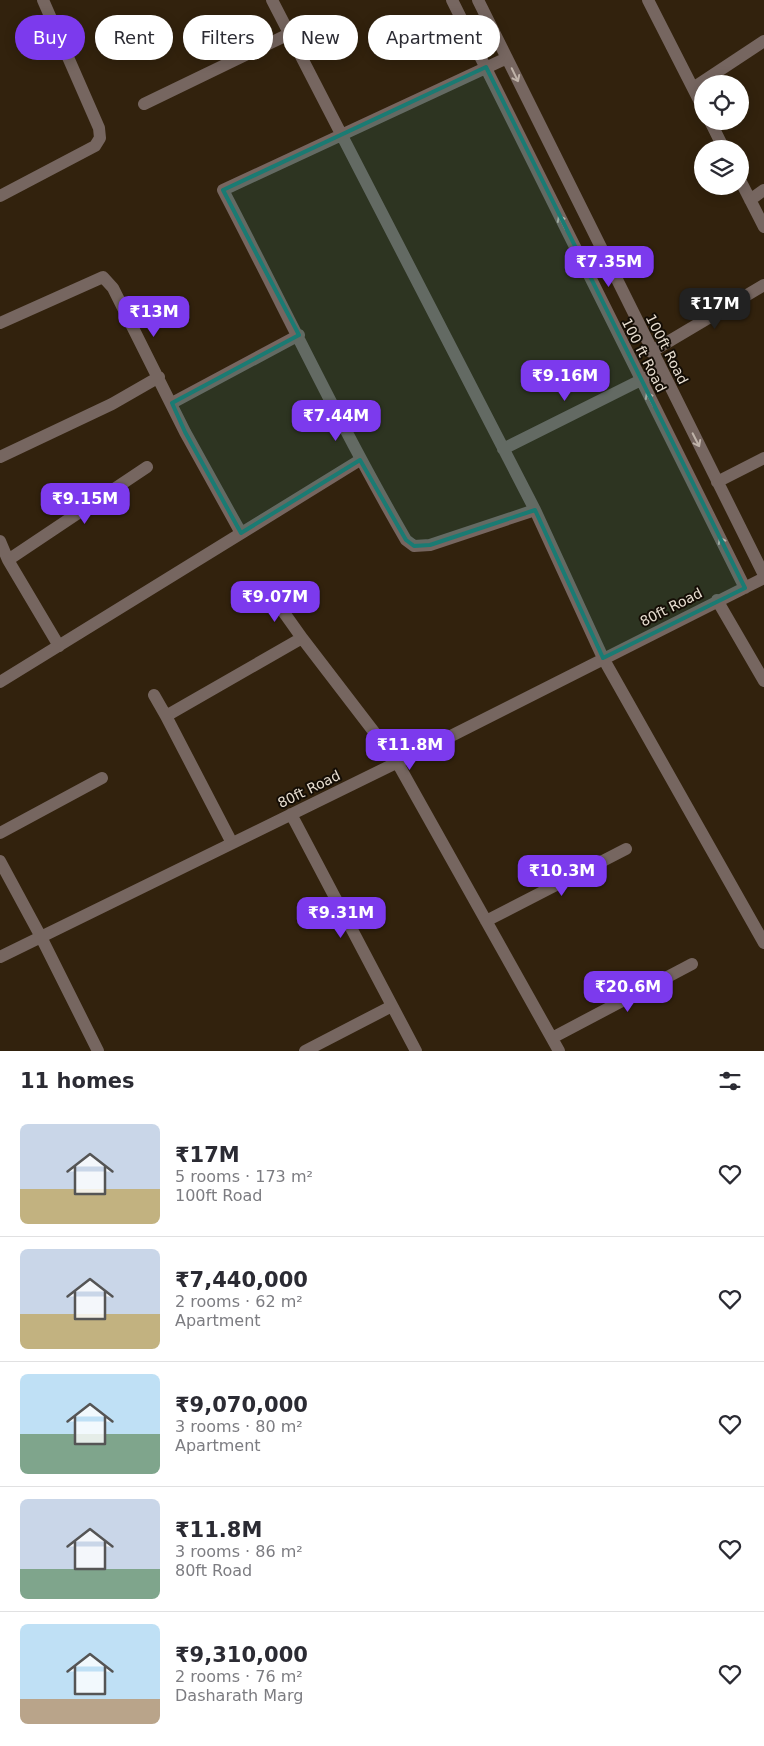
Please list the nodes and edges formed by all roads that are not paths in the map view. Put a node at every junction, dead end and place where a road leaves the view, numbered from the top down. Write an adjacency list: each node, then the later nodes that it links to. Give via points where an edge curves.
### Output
1 (42, 0): 16 (street, via 99,128 100,138 96,146)
2 (272, 0): 6 (street)
3 (452, 0): 11 (street, 100 ft Road)
4 (478, 0): 9 (street, 100ft Road)
5 (648, 0): 12 (street)
6 (283, 22)
7 (283, 37): 13 (street)
8 (764, 41): 12 (street)
9 (507, 58): 11 (street); 23 (street, 100ft Road, one-way to 23)
10 (302, 60): 14 (street)
11 (486, 67): 14 (street); 26 (street, 100 ft Road, one-way to 11)
12 (693, 88)
13 (144, 104)
14 (340, 135): 22 (street, via 223,190); 28 (street)
15 (764, 190): 18 (street)
16 (0, 195)
17 (748, 195): 18 (street)
18 (750, 200): 19 (street)
19 (764, 227)
20 (764, 285): 23 (street)
21 (0, 323): 25 (street, via 103,277 113,288)
22 (299, 335): 27 (street); 31 (street)
23 (652, 352): 24 (street, 100ft Road)
24 (660, 370): 26 (street); 33 (street, 100ft Road, one-way to 33)
25 (159, 377): 27 (street); 29 (street, via 112,404)
26 (640, 380): 28 (street); 39 (street, 100 ft Road, one-way to 26)
27 (172, 403): 35 (street)
28 (503, 449): 34 (street)
29 (0, 457)
30 (764, 458): 33 (street)
31 (360, 460): 34 (street, via 406,540 414,546 430,546); 35 (street)
32 (147, 467): 37 (street)
33 (717, 482): 38 (street, 100ft Road)
34 (535, 510): 44 (street)
35 (240, 533): 43 (street)
36 (0, 541): 37 (street)
37 (8, 560): 43 (street)
38 (764, 576): 39 (street, 80ft Road)
39 (745, 588): 41 (street, 80ft Road)
40 (270, 593): 42 (street)
41 (717, 600): 44 (street, 80ft Road); 45 (street)
42 (302, 638): 48 (street); 49 (street)
43 (58, 646): 46 (street)
44 (603, 658): 49 (street, 80ft Road); 58 (street)
45 (764, 681)
46 (0, 682)
47 (154, 695): 48 (street)
48 (166, 716): 53 (street)
49 (397, 762): 51 (street, 80ft Road); 56 (street)
50 (102, 778): 52 (street)
51 (291, 814): 53 (street, 80ft Road); 61 (street)
52 (0, 833)
53 (232, 843): 57 (street, 80ft Road)
54 (626, 849): 56 (street)
55 (0, 861): 57 (street)
56 (486, 921): 62 (street)
57 (41, 937): 59 (street, 80ft Road); 63 (street)
58 (764, 943)
59 (0, 957)
60 (692, 964): 62 (street)
61 (392, 1006): 64 (street); 65 (street)
62 (552, 1038): 66 (street)
63 (98, 1051)
64 (305, 1051)
65 (416, 1051)
66 (559, 1051)

